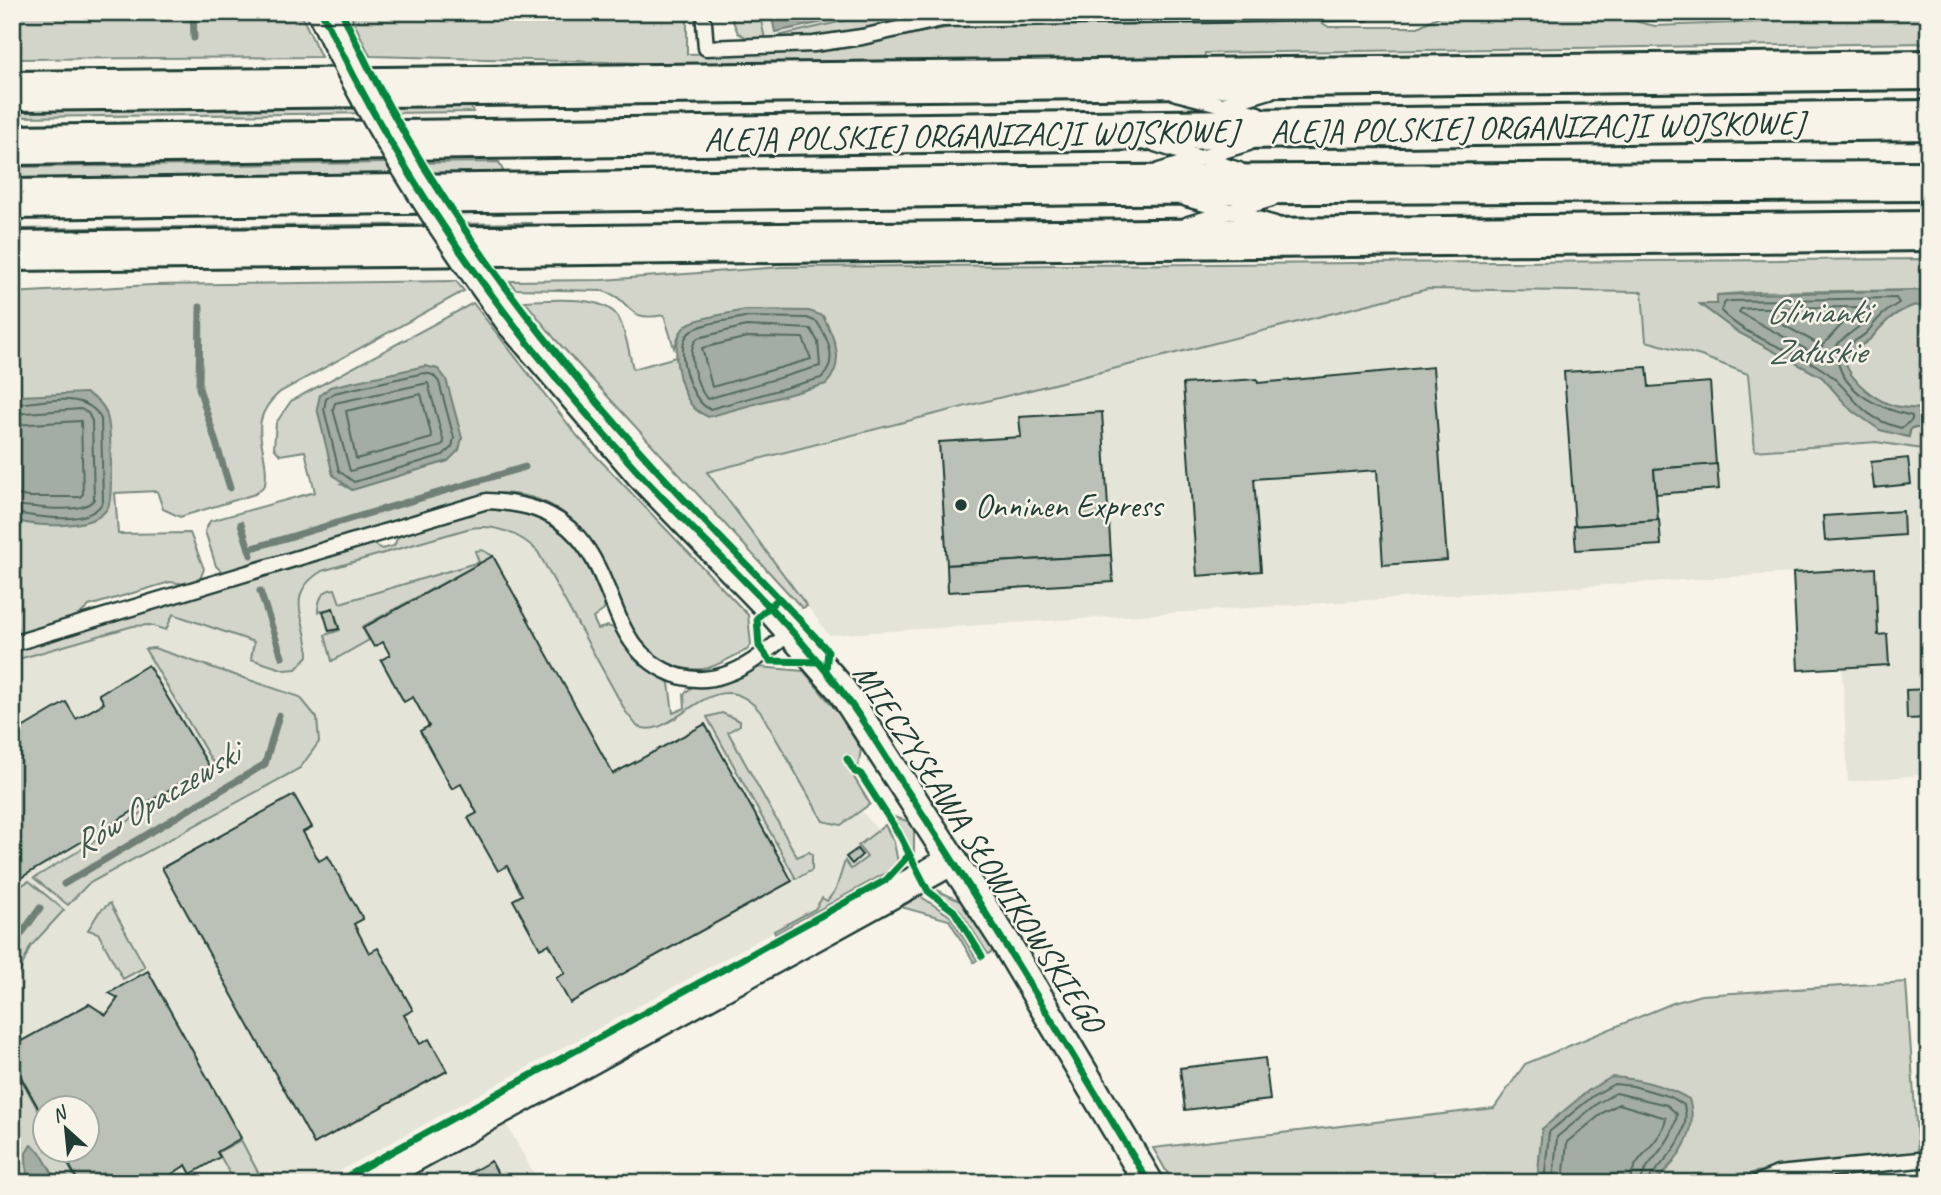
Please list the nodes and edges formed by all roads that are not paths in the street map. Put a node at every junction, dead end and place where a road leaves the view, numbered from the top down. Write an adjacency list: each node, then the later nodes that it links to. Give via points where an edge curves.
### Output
1 (322, 12): 29 (street, MIECZYSŁAWA SŁOWIKOWSKIEGO, bridge, via 419,189 513,324 642,476)
2 (1366, 12): 5 (lane, via 942,19 814,44 706,48)
3 (1637, 12): 4 (lane)
4 (1736, 12)
5 (704, 23)
6 (1929, 69): 8 (highway)
7 (12, 78): 10 (highway)
8 (1315, 78): 9 (highway); 12 (lane)
9 (1127, 80): 10 (highway); 12 (lane)
10 (92, 89): 11 (highway)
11 (12, 91)
12 (1223, 105): 14 (lane); 15 (lane)
13 (1929, 120): 14 (highway, ALEJA POLSKIEJ ORGANIZACJI WOJSKOWEJ)
14 (1303, 129): 15 (highway, ALEJA POLSKIEJ ORGANIZACJI WOJSKOWEJ); 17 (lane)
15 (1124, 132): 16 (highway, ALEJA POLSKIEJ ORGANIZACJI WOJSKOWEJ); 17 (lane)
16 (12, 145)
17 (1200, 158): 19 (lane); 20 (lane)
18 (1929, 181): 19 (highway, ALEJA POLSKIEJ ORGANIZACJI WOJSKOWEJ)
19 (1303, 184): 20 (highway, ALEJA POLSKIEJ ORGANIZACJI WOJSKOWEJ); 22 (lane)
20 (1124, 185): 21 (highway, ALEJA POLSKIEJ ORGANIZACJI WOJSKOWEJ); 22 (lane)
21 (12, 199)
22 (1230, 211): 24 (lane); 25 (lane)
23 (1929, 231): 24 (highway)
24 (1325, 238): 25 (highway)
25 (1136, 240): 27 (highway)
26 (12, 251): 27 (highway)
27 (156, 251): 28 (highway)
28 (12, 277)
29 (791, 632): 30 (lane, via 753,661 724,675 706,679 676,676 658,668 632,642 596,567 570,529 531,506 486,501); 31 (street, MIECZYSŁAWA SŁOWIKOWSKIEGO, via 851,703)
30 (12, 644)
31 (953, 860): 33 (street); 34 (street, MIECZYSŁAWA SŁOWIKOWSKIEGO)
32 (1929, 1159): 35 (lane, via 1778,1174)
33 (367, 1183)
34 (1149, 1183)
35 (1757, 1183)

